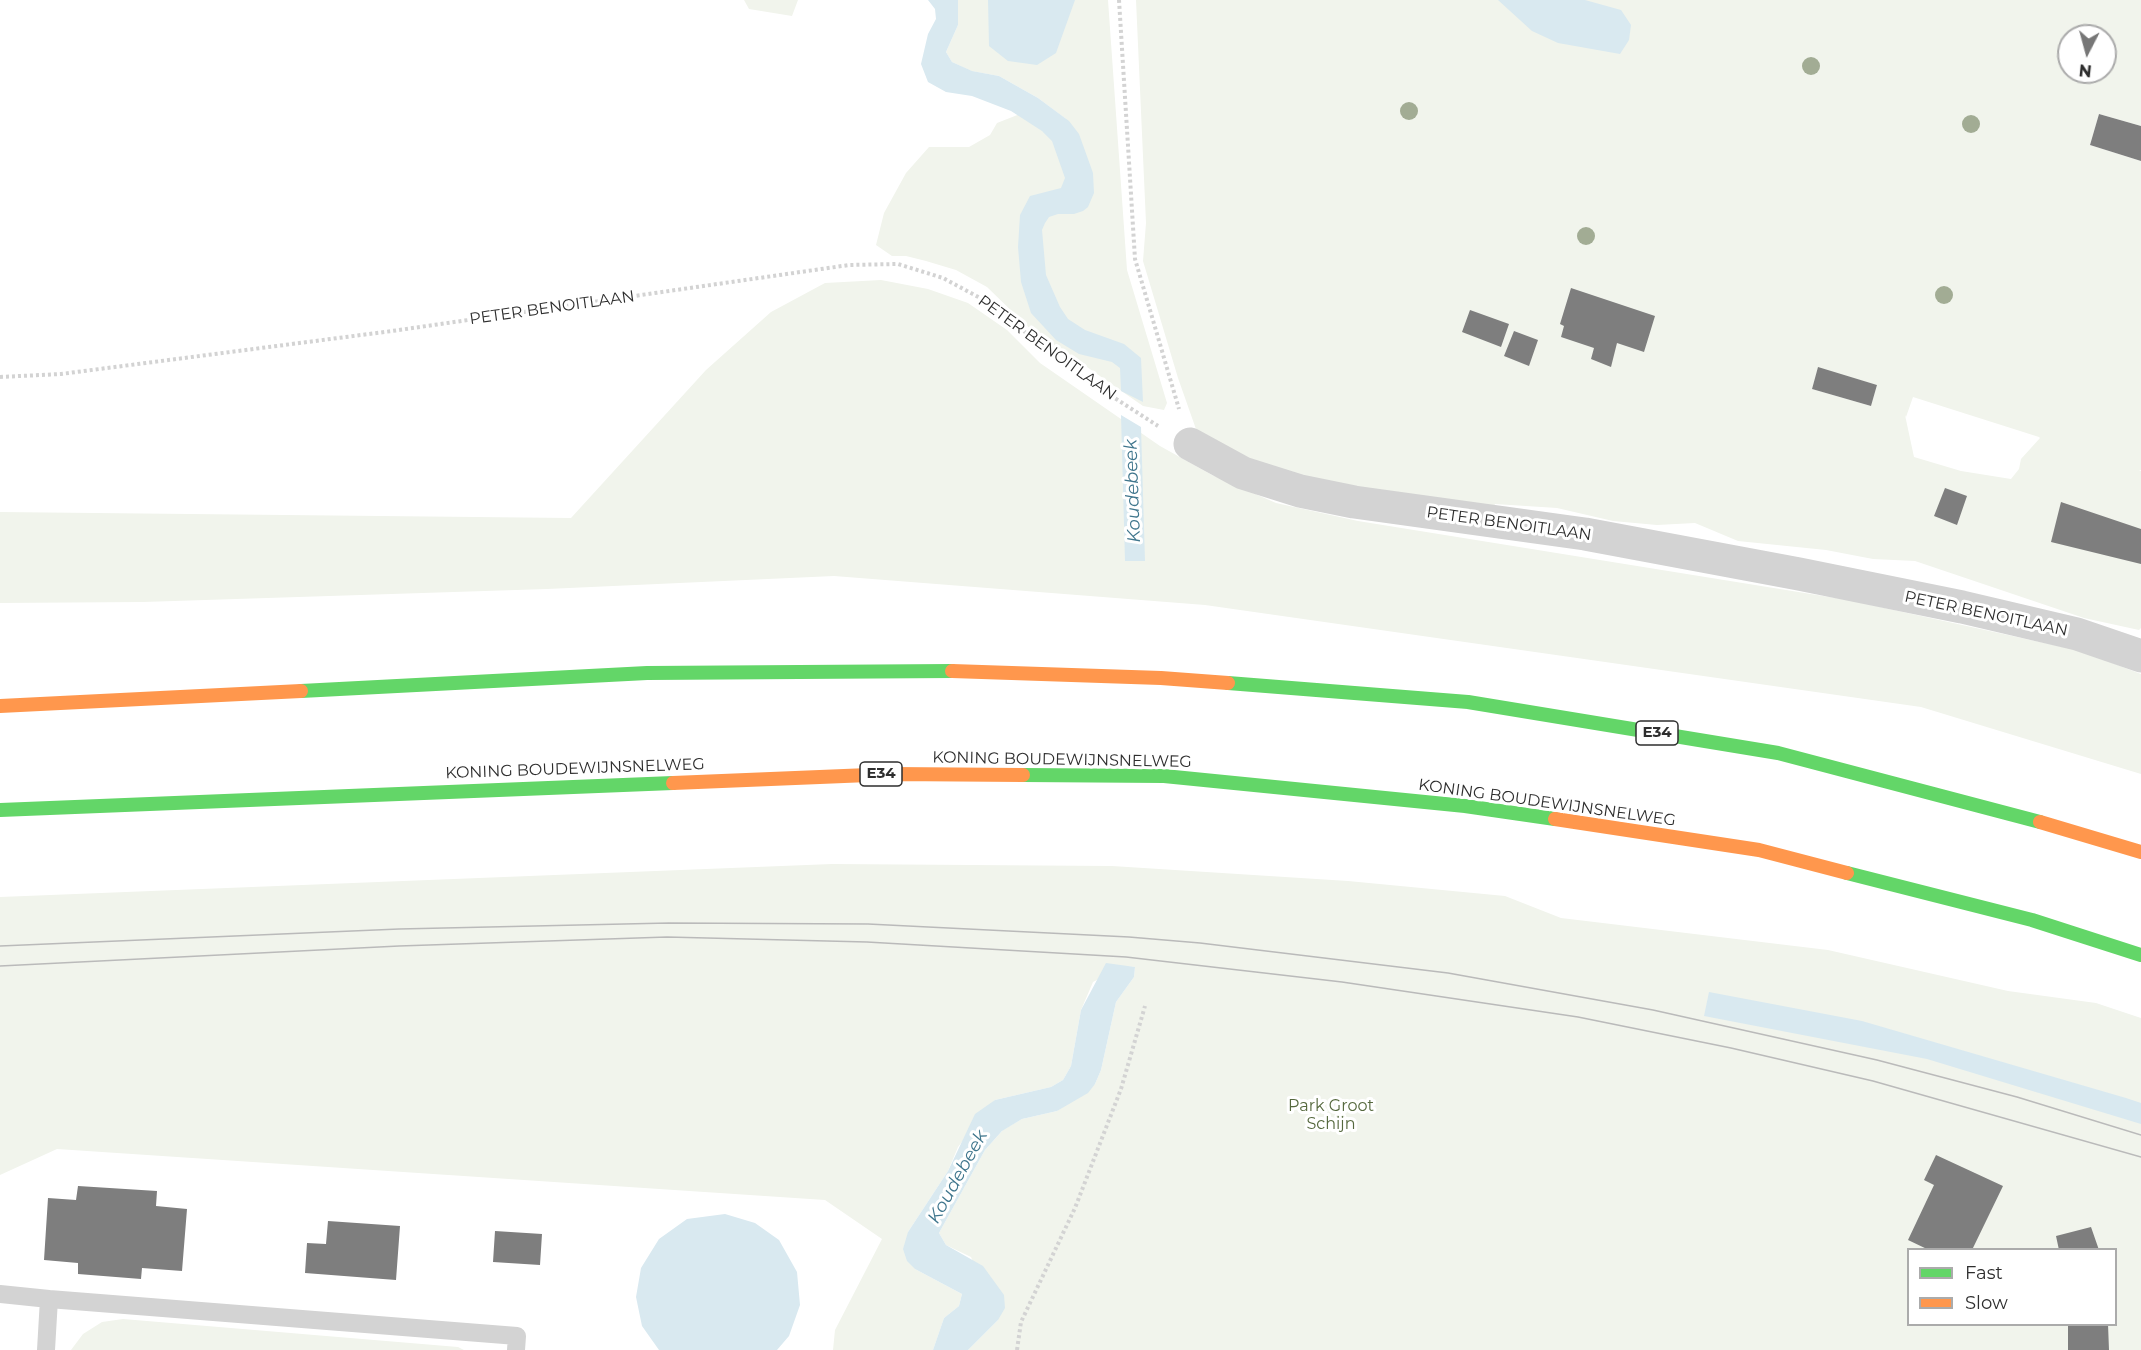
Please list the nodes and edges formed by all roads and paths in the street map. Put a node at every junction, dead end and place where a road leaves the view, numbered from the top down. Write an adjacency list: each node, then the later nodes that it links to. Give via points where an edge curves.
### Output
1 (1119, 0): 3 (path, via 1135,258)
2 (0, 377): 3 (path, PETER BENOITLAAN, via 61,374 368,334 849,265 898,264 943,278 995,306 1062,363)
3 (1190, 444): 4 (street, PETER BENOITLAAN, via 1243,473 1300,491 1585,534 1811,577 2077,634)
4 (2141, 656)
5 (0, 706): 7 (highway, E34, via 647,673 904,669 1161,678 1468,702 1778,753)
6 (0, 810): 8 (highway, KONING BOUDEWIJNSNELWEG / E34, via 893,774 1164,776 1465,806 1759,850 2032,920)
7 (2141, 852)
8 (2141, 955)
9 (1145, 1006): 14 (path, via 1122,1089 1075,1208 1021,1322)
10 (0, 1294): 11 (lane)
11 (49, 1299): 12 (lane); 13 (lane, via 517,1336)
12 (46, 1350)
13 (516, 1350)
14 (1017, 1350)

